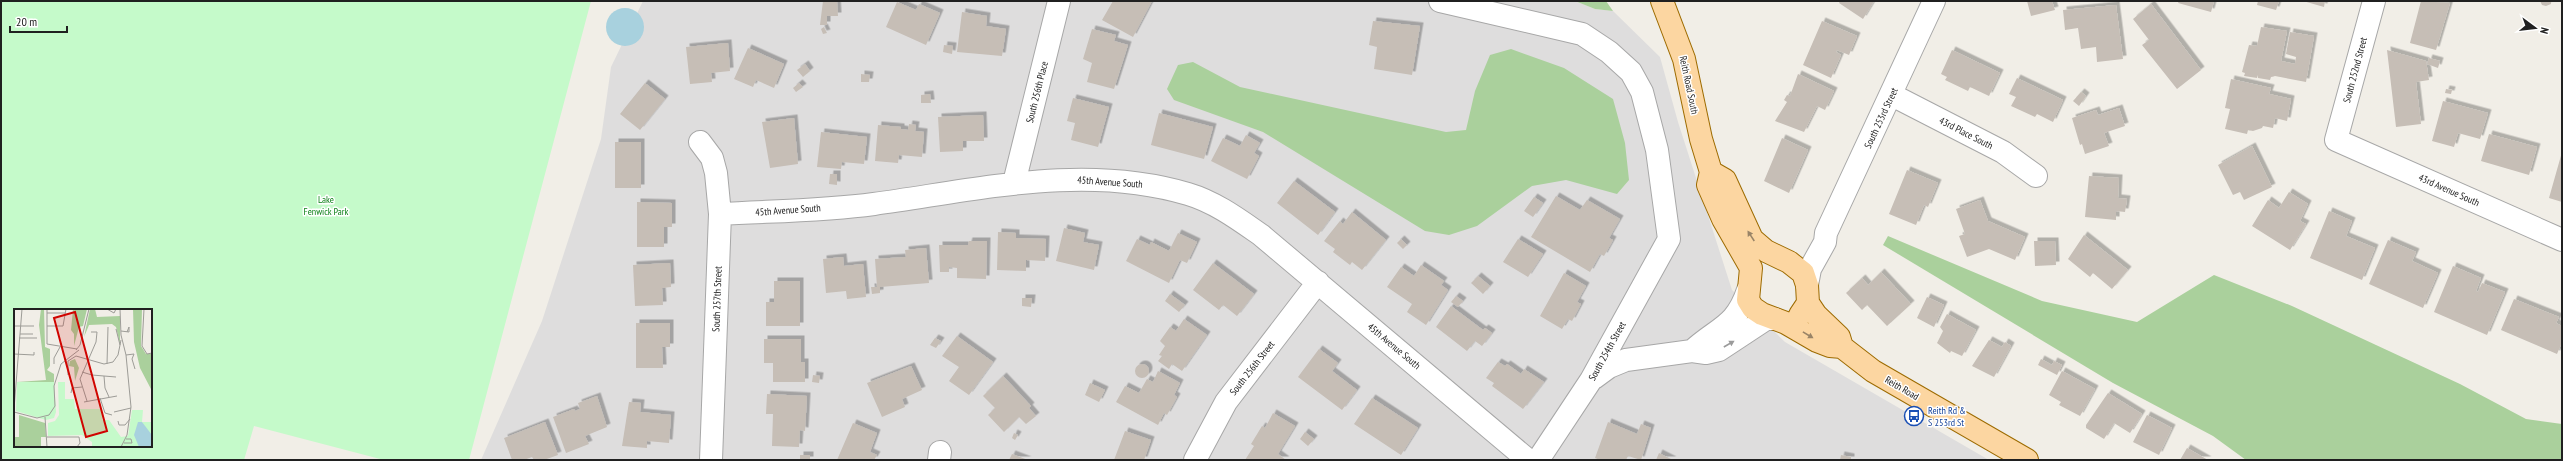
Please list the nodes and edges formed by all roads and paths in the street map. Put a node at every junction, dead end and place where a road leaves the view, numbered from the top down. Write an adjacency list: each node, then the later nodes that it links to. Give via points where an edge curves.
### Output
1 (1059, 1): 11 (street, South 256th Place)
2 (1440, 1): 22 (street, South 254th Street, via 1582,34 1609,52 1631,72 1642,92 1657,150 1669,238)
3 (1662, 1): 9 (main road, Reith Road South, via 1684,59 1701,139)
4 (1934, 1): 6 (street, South 253rd Street)
5 (2374, 1): 7 (street, South 252nd Street)
6 (1892, 95): 10 (street, 43rd Place South, via 2003,152); 13 (street, South 253rd Street)
7 (2336, 140): 14 (street, 43rd Avenue South)
8 (700, 142): 12 (street, South 257th Street, via 712,158)
9 (1711, 172): 15 (main road, one-way to 9, via 1766,252 1752,239 1725,180); 17 (main road, Reith Road South, via 1708,184 1713,198 1747,258 1751,268)
10 (2036, 176)
11 (1014, 182): 12 (street, 45th Avenue South, via 871,204); 16 (street, 45th Avenue South, via 1078,179 1135,182 1189,194 1232,215 1261,235)
12 (720, 214): 23 (street, South 257th Street)
13 (1826, 233): 15 (street, via 1818,236 1795,256); 18 (street, South 253rd Street, via 1825,242 1810,269)
14 (2562, 240)
15 (1781, 259): 17 (main road, via 1764,260); 18 (main road, via 1803,273)
16 (1318, 282): 24 (street, South 256th Street, via 1226,402); 25 (street, 45th Avenue South)
17 (1750, 283): 19 (main road, Reith Road South, via 1748,300 1753,308); 21 (street, via 1743,306 1733,320)
18 (1808, 294): 19 (main road, via 1805,310 1795,319); 20 (main road, Reith Road, via 1816,315 1839,337)
19 (1775, 319): 20 (main road, Reith Road, one-way to 20, via 1817,341); 21 (street, one-way to 19, via 1706,353 1719,350 1766,319)
20 (1842, 347): 27 (main road, Reith Road, via 1873,371)
21 (1692, 351): 22 (street, via 1626,360 1609,367)
22 (1591, 380): 26 (street, South 254th Street)
23 (711, 460)
24 (1195, 460)
25 (1528, 460)
26 (1538, 460)
27 (2027, 460)

